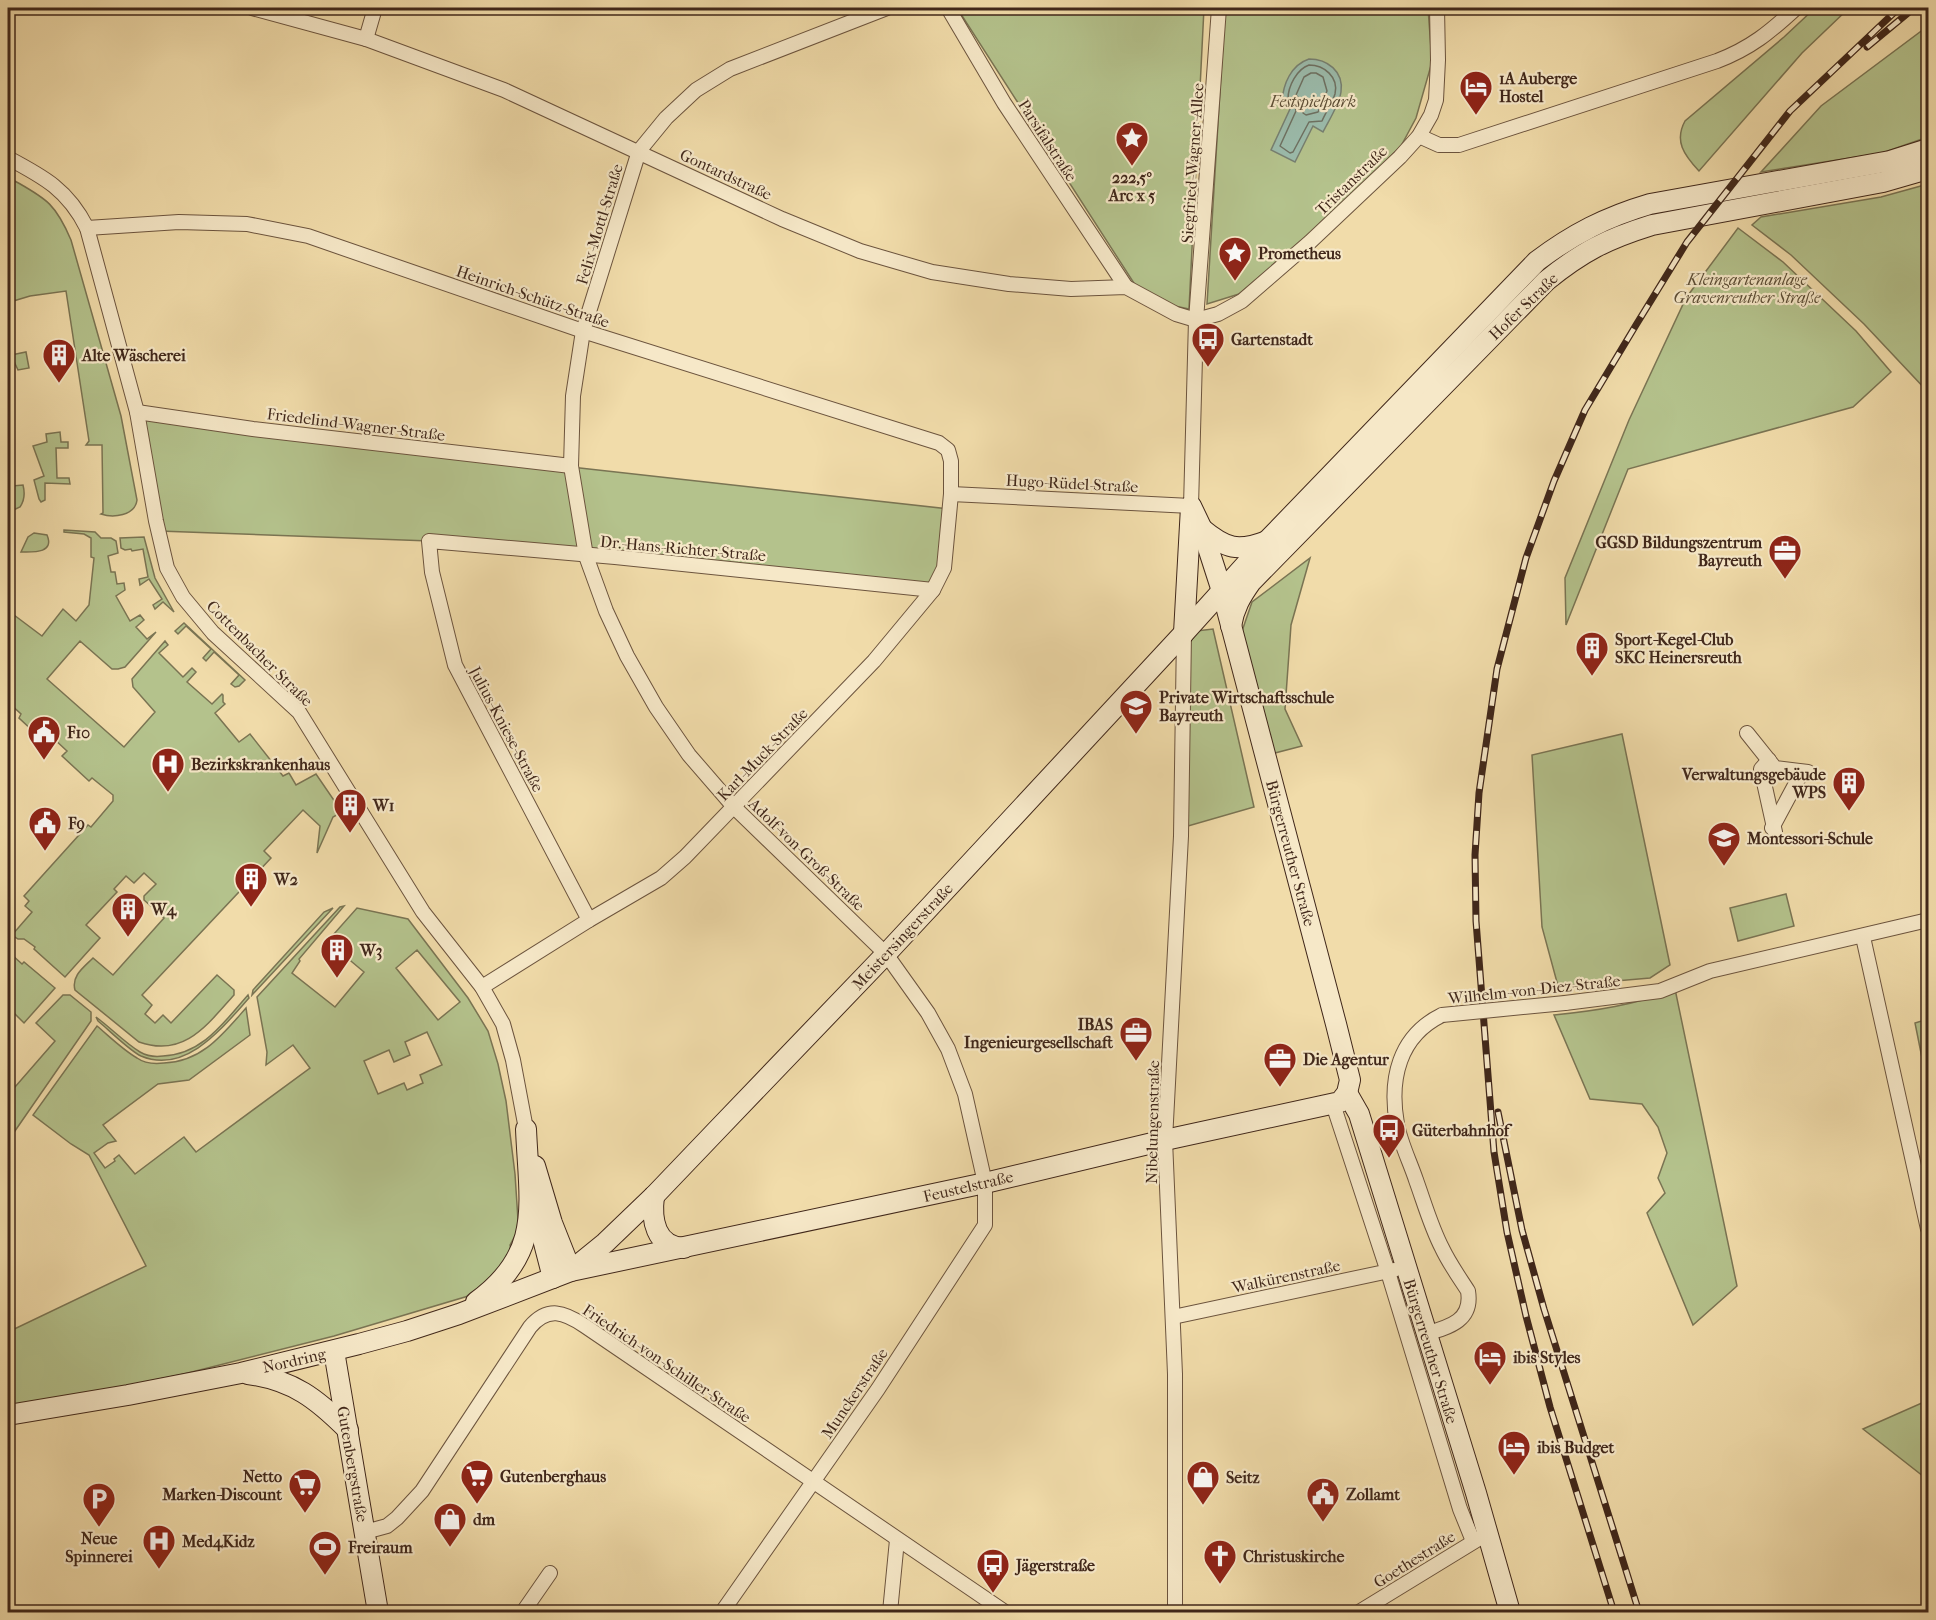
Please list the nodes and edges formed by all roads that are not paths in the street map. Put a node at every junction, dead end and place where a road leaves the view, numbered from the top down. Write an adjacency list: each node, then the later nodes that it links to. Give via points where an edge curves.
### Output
1 (252, 8): 8 (street, Gontardstraße)
2 (375, 8): 8 (street)
3 (887, 8): 11 (street, via 730,69 696,90)
4 (948, 8): 15 (street, Parsifalstraße, via 1004,103)
5 (1219, 8): 16 (street, Siegfried-Wagner-Allee)
6 (1437, 8): 9 (street, Tristanstraße, via 1436,100)
7 (1796, 8): 9 (street, via 1759,40 1717,61 1459,146 1443,146)
8 (366, 39): 11 (street, Gontardstraße, via 504,90)
9 (1419, 136): 16 (street, Tristanstraße, via 1310,242 1242,301)
10 (1929, 149): 25 (main road, Hofer Straße, via 1890,161 1650,204 1613,215 1564,240 1537,261)
11 (639, 151): 15 (street, Gontardstraße, via 782,219 860,251 932,272 1071,289); 17 (street, Felix-Mottl-Straße)
12 (8, 158): 14 (street, Cottenbacher Straße, via 56,186 78,210)
13 (1929, 169): 31 (main road, Hofer Straße, via 1883,182 1652,225 1594,246 1569,262 1251,582 1234,611)
14 (87, 228): 17 (street, Heinrich-Schütz-Straße, via 179,222 247,224 308,236); 18 (street, Cottenbacher Straße)
15 (1126, 287): 16 (street, via 1176,314)
16 (1196, 320): 22 (street)
17 (583, 331): 19 (street, Heinrich-Schütz-Straße, via 939,443 948,450); 20 (street, Felix-Mottl-Straße, via 573,396)
18 (137, 412): 20 (street, Friedelind-Wagner-Straße); 40 (street, Cottenbacher Straße, via 167,568 183,597 213,633 299,712 423,912)
19 (951, 461): 21 (street, Karl-Muck-Straße)
20 (571, 466): 26 (street, Felix-Mottl-Straße)
21 (951, 494): 22 (street, Hugo-Rüdel-Straße); 29 (street, Karl-Muck-Straße, via 944,568)
22 (1191, 506): 23 (main road, Bürgerreuther Straße); 27 (main road)
23 (1202, 529): 25 (main road, via 1226,546 1251,547); 28 (main road, Bürgerreuther Straße)
24 (429, 541): 26 (street, Dr.-Hans-Richter-Straße); 36 (street, Julius-Kniese-Straße, via 432,572 455,665)
25 (1267, 541): 30 (main road, Hofer Straße)
26 (586, 556): 29 (street, Dr.-Hans-Richter-Straße); 35 (street, Adolf-von-Groß-Straße, via 606,611 656,707 689,756)
27 (1188, 558): 28 (main road, via 1204,557); 32 (main road)
28 (1214, 565): 30 (main road, Bürgerreuther Straße)
29 (933, 590): 35 (street, Karl-Muck-Straße, via 874,661)
30 (1222, 591): 31 (main road, Bürgerreuther Straße); 32 (main road, Meistersingerstraße)
31 (1231, 626): 41 (main road, Bürgerreuther Straße)
32 (1184, 633): 39 (main road, Meistersingerstraße); 43 (street, Nibelungenstraße, via 1180,836)
33 (1747, 734): 34 (street)
34 (1769, 760): 34 (street, via 1761,769 1773,829 1805,772 1775,768)
35 (734, 807): 36 (street, Karl-Muck-Straße, via 661,878); 39 (street, Adolf-von-Groß-Straße)
36 (589, 920): 40 (street, Karl-Muck-Straße)
37 (1929, 920): 38 (street, Wilhelm-von-Diez-Straße)
38 (1863, 937): 47 (street); 54 (street, Wilhelm-von-Diez-Straße, bridge, via 1710,971 1660,991 1442,1015 1420,1028 1410,1040 1396,1072 1397,1125 1442,1249 1470,1299 1467,1312 1454,1323)
39 (886, 954): 45 (street, Adolf-von-Groß-Straße, via 948,1049 965,1094); 46 (main road, Meistersingerstraße)
40 (482, 987): 42 (street, Cottenbacher Straße, via 503,1024)
41 (1344, 1092): 43 (main road, Feustelstraße); 49 (main road, Bürgerreuther Straße, via 1359,1114)
42 (526, 1129): 44 (main road); 50 (main road, via 544,1200)
43 (1165, 1140): 45 (main road, Feustelstraße); 53 (street, Nibelungenstraße)
44 (528, 1178): 51 (main road); 52 (main road, via 529,1219 521,1254 492,1290)
45 (986, 1183): 48 (main road, Feustelstraße); 59 (street, Munckerstraße, via 985,1225)
46 (654, 1196): 48 (main road, via 655,1228 667,1242); 50 (main road, Meistersingerstraße)
47 (1929, 1229)
48 (684, 1248): 50 (main road, Feustelstraße)
49 (1397, 1270): 53 (street, Walkürenstraße); 54 (main road, Bürgerreuther Straße); 61 (street, Bürgerreuther Straße, via 1461,1509)
50 (571, 1271): 51 (main road, Nordring)
51 (552, 1278): 52 (main road, Nordring)
52 (459, 1314): 55 (main road, Nordring)
53 (1173, 1317): 69 (street, Nibelungenstraße)
54 (1425, 1334): 61 (main road, Bürgerreuther Straße)
55 (334, 1351): 56 (main road, Nordring); 58 (main road, Gutenbergstraße)
56 (241, 1373): 57 (main road, Nordring); 58 (main road, via 290,1385 324,1407)
57 (8, 1415)
58 (348, 1430): 60 (main road, Gutenbergstraße)
59 (813, 1482): 60 (street, Friedrich-von-Schiller-Straße, via 585,1326 557,1313 542,1316 530,1327 422,1491 387,1526); 62 (street, Friedrich-von-Schiller-Straße); 66 (street, Munckerstraße)
60 (365, 1532): 64 (main road, Gutenbergstraße)
61 (1480, 1538): 70 (street, Goethestraße); 71 (main road, Bürgerreuther Straße)
62 (897, 1540): 67 (street); 68 (street, Friedrich-von-Schiller-Straße)
63 (550, 1573): 65 (street)
64 (378, 1612)
65 (523, 1612)
66 (722, 1612)
67 (890, 1612)
68 (1005, 1612)
69 (1175, 1612)
70 (1359, 1612)
71 (1510, 1612)

